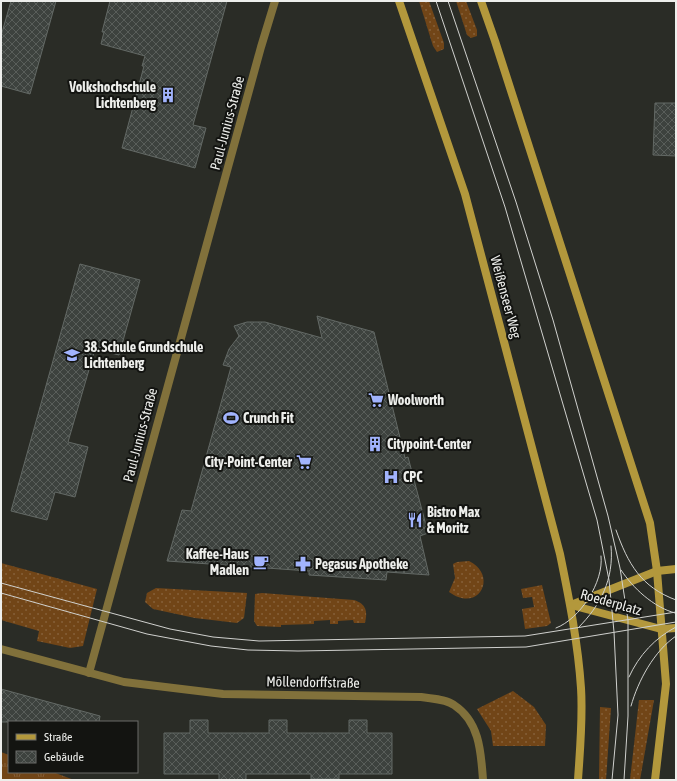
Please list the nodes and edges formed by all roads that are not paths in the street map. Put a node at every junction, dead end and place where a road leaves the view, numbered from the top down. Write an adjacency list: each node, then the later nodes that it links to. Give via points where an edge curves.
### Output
1 (275, 1): 10 (street, Paul-Junius-Straße)
2 (399, 1): 6 (main road, Weißenseer Weg, via 466,194 556,539)
3 (480, 1): 5 (main road, via 650,523)
4 (676, 569): 5 (main road, Roederplatz)
5 (657, 571): 6 (main road, Roederplatz); 8 (main road, Roederplatz)
6 (570, 606): 8 (main road, Roederplatz); 12 (main road, via 581,688)
7 (676, 628): 8 (main road, Roederplatz)
8 (661, 629): 13 (main road, via 666,684)
9 (1, 649): 10 (street)
10 (88, 673): 11 (street, Möllendorffstraße, via 124,682 223,694 421,697 447,702 462,711 474,727 480,745)
11 (483, 780)
12 (578, 780)
13 (655, 780)

